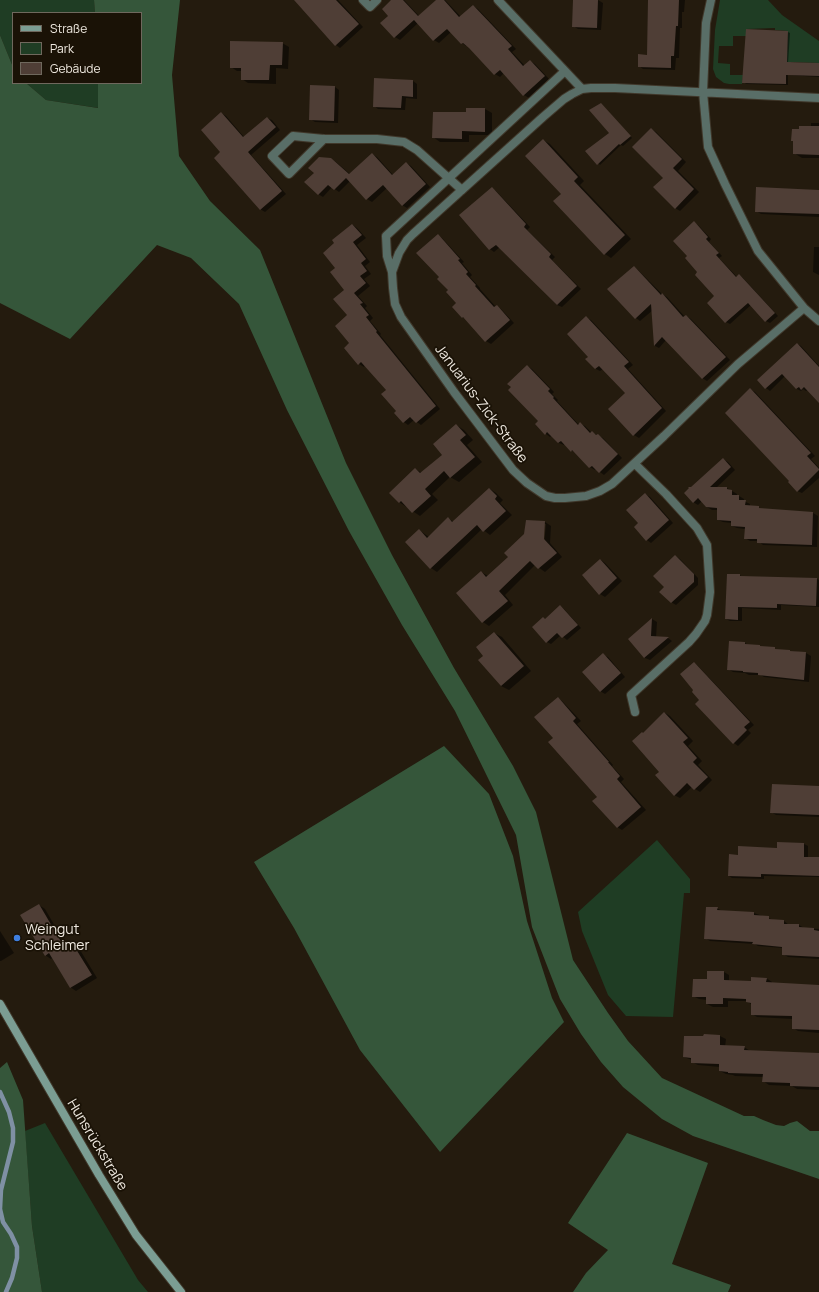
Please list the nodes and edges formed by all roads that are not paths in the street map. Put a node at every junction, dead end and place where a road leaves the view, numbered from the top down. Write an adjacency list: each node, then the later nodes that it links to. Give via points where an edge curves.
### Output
1 (363, 0): 2 (street, via 370,7)
2 (377, 0)
3 (498, 0): 5 (street)
4 (711, 0): 7 (street, via 706,23)
5 (565, 71): 6 (street); 10 (street, Januarius-Zick-Straße)
6 (582, 90): 7 (street, Januarius-Zick-Straße, via 615,88); 11 (street, Januarius-Zick-Straße, via 559,104)
7 (704, 92): 8 (street, Januarius-Zick-Straße); 13 (street, via 708,147 725,184 758,251)
8 (819, 98)
9 (324, 139): 9 (street, via 293,136 272,156 289,174); 10 (street, via 404,142 417,150)
10 (448, 179): 11 (street); 12 (street, Januarius-Zick-Straße, via 386,236 387,256)
11 (462, 190): 12 (street, Januarius-Zick-Straße, via 407,240)
12 (392, 272): 15 (street, Januarius-Zick-Straße, via 395,304 409,330 513,470 527,483 546,496 586,496 612,484)
13 (804, 308): 14 (street); 15 (street, Januarius-Zick-Straße, via 738,364)
14 (819, 321)
15 (634, 464): 16 (street, via 698,528 707,545 710,592 707,615 696,634 631,695)
16 (635, 712)
17 (0, 1004): 18 (main road, Hunsrückstraße, via 136,1235)
18 (181, 1292)

